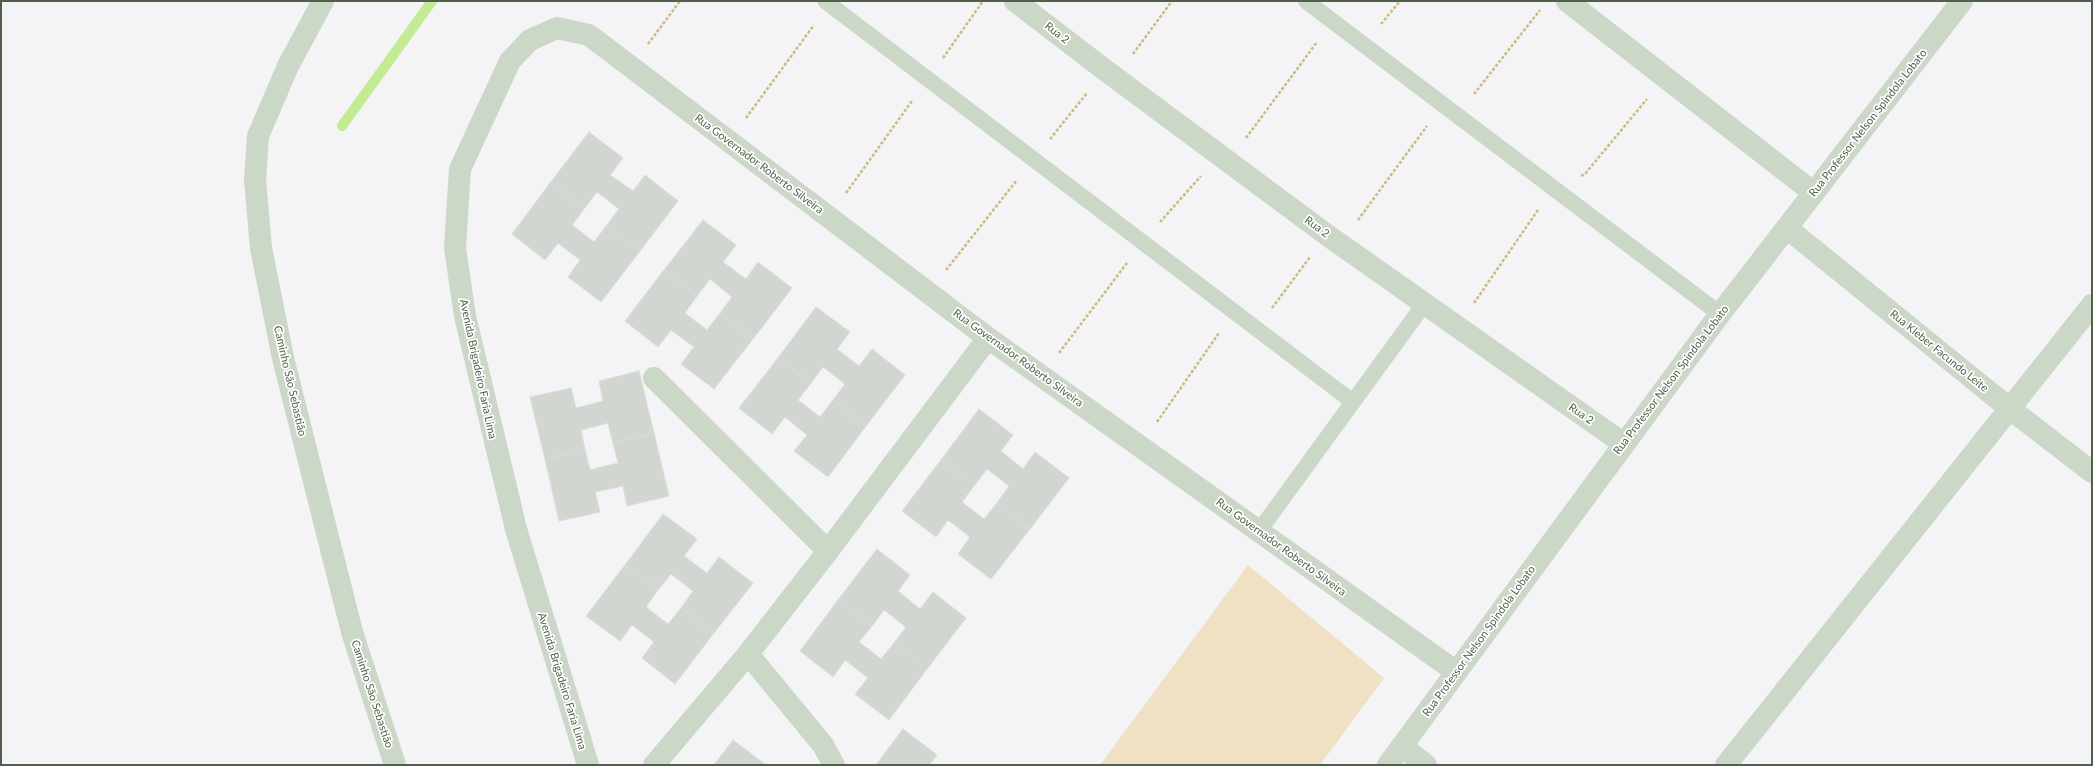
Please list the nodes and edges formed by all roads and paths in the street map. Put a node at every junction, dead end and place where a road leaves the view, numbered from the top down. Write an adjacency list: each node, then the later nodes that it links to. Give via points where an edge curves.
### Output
1 (323, 1): 43 (street, Caminho São Sebastião, via 288,66 258,136 255,180 261,248 283,358 350,624)
2 (680, 1): 15 (path)
3 (983, 1): 17 (path)
4 (1015, 1): 16 (street, Rua 2)
5 (1172, 1): 16 (path)
6 (1306, 1): 12 (lane)
7 (1400, 1): 14 (path)
8 (1567, 1): 22 (street)
9 (1962, 1): 22 (street, Rua Professor Nelson Spindola Lobato)
10 (827, 3): 17 (lane); 20 (path)
11 (1542, 7): 19 (path)
12 (1333, 21): 14 (lane); 21 (path)
13 (589, 35): 15 (street, Rua Governador Roberto Silveira); 44 (street, Avenida Brigadeiro Faria Lima, via 558,28 530,40 510,61 460,169 455,248 465,316 516,529)
14 (1365, 45): 18 (lane)
15 (631, 67): 20 (street, Rua Governador Roberto Silveira)
16 (1116, 77): 21 (street, Rua 2)
17 (928, 79): 23 (path); 28 (lane)
18 (1443, 105): 19 (lane); 25 (path)
19 (1457, 115): 29 (lane)
20 (729, 142): 23 (street, Rua Governador Roberto Silveira)
21 (1228, 161): 25 (street, Rua 2)
22 (1814, 193): 24 (street, Rua Professor Nelson Spindola Lobato)
23 (829, 217): 31 (street, Rua Governador Roberto Silveira)
24 (1787, 228): 29 (street, Rua Professor Nelson Spindola Lobato); 34 (street, Rua Kleber Facundo Leite)
25 (1334, 239): 26 (street, Rua 2); 30 (path)
26 (1425, 303): 33 (lane); 35 (street, Rua 2)
27 (2092, 306): 34 (street)
28 (1234, 311): 30 (lane); 36 (path)
29 (1720, 314): 35 (street, Rua Professor Nelson Spindola Lobato)
30 (1257, 328): 33 (lane)
31 (988, 338): 36 (street, Rua Governador Roberto Silveira); 39 (street)
32 (654, 378): 39 (street)
33 (1353, 402): 38 (lane)
34 (2009, 408): 37 (street, Rua Kleber Facundo Leite); 49 (street)
35 (1624, 444): 41 (street, Rua Professor Nelson Spindola Lobato)
36 (1140, 447): 38 (street, Rua Governador Roberto Silveira)
37 (2092, 472)
38 (1259, 531): 41 (street, Rua Governador Roberto Silveira)
39 (828, 551): 40 (street)
40 (748, 654): 45 (street); 46 (street, via 823,745)
41 (1455, 672): 42 (street, Rua Professor Nelson Spindola Lobato)
42 (1402, 746): 47 (street, Rua Professor Nelson Spindola Lobato); 48 (street)
43 (395, 765)
44 (588, 765)
45 (654, 765)
46 (834, 765)
47 (1388, 765)
48 (1426, 765)
49 (1726, 765)

